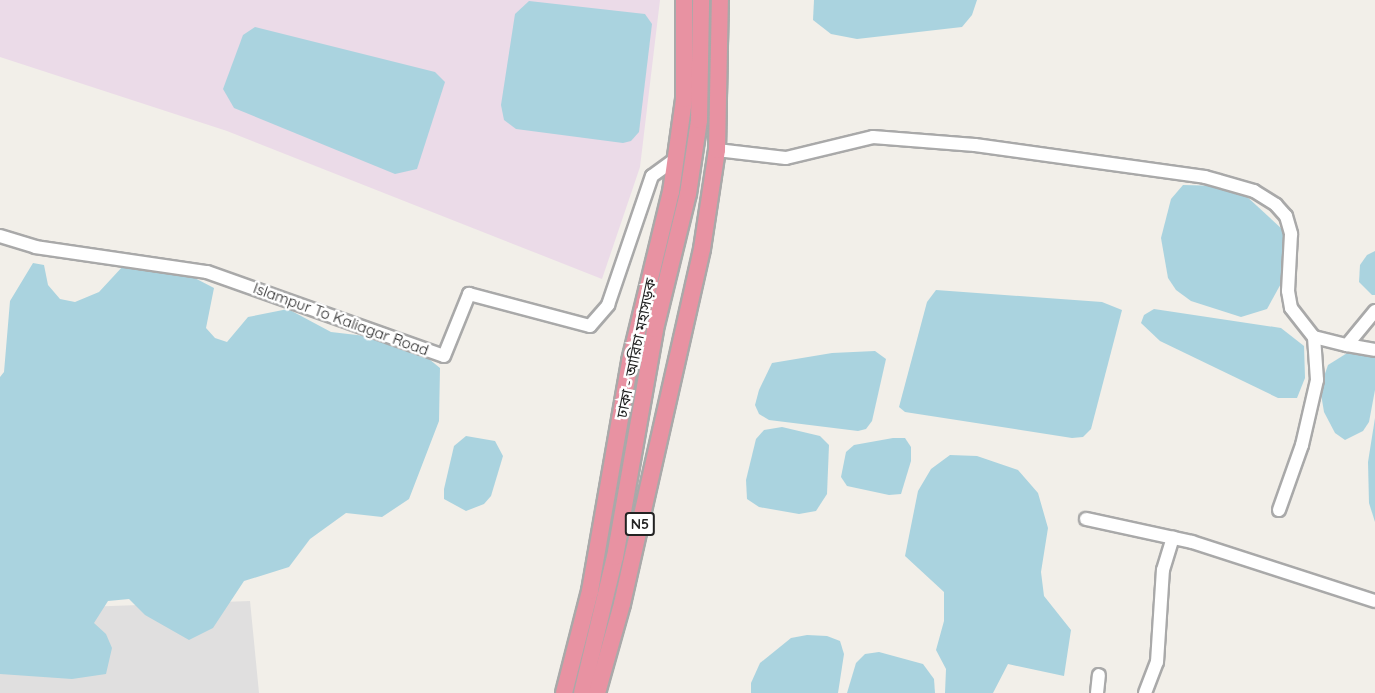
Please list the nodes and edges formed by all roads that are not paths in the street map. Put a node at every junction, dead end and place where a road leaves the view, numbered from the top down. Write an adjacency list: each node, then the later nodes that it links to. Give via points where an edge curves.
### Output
1 (684, 0): 5 (highway, ঢাকা - আরিচা মহাসড়ক / N5, via 684,99)
2 (701, 0): 17 (highway, N5, via 699,120 688,194 647,367 615,557)
3 (720, 0): 4 (highway, N5)
4 (717, 150): 8 (street, via 786,158 873,137 975,145 1205,177 1254,191 1286,216 1291,234 1291,308); 18 (highway, N5, via 692,296 622,604)
5 (677, 158): 6 (street, Islampur To Kaliagar Road, via 652,176 609,305 590,326 469,294 444,356 207,272 35,247); 16 (highway, ঢাকা - আরিচা মহাসড়ক / N5, via 630,361 590,591)
6 (0, 236)
7 (1375, 311): 9 (street)
8 (1314, 337): 9 (street); 11 (street, via 1317,380 1310,417)
9 (1347, 345): 10 (street)
10 (1375, 350)
11 (1278, 510)
12 (1086, 519): 13 (street)
13 (1173, 537): 14 (street); 20 (street, via 1163,570 1157,662)
14 (1375, 601)
15 (1099, 675): 19 (street)
16 (564, 693)
17 (582, 693)
18 (597, 693)
19 (1098, 693)
20 (1145, 693)

